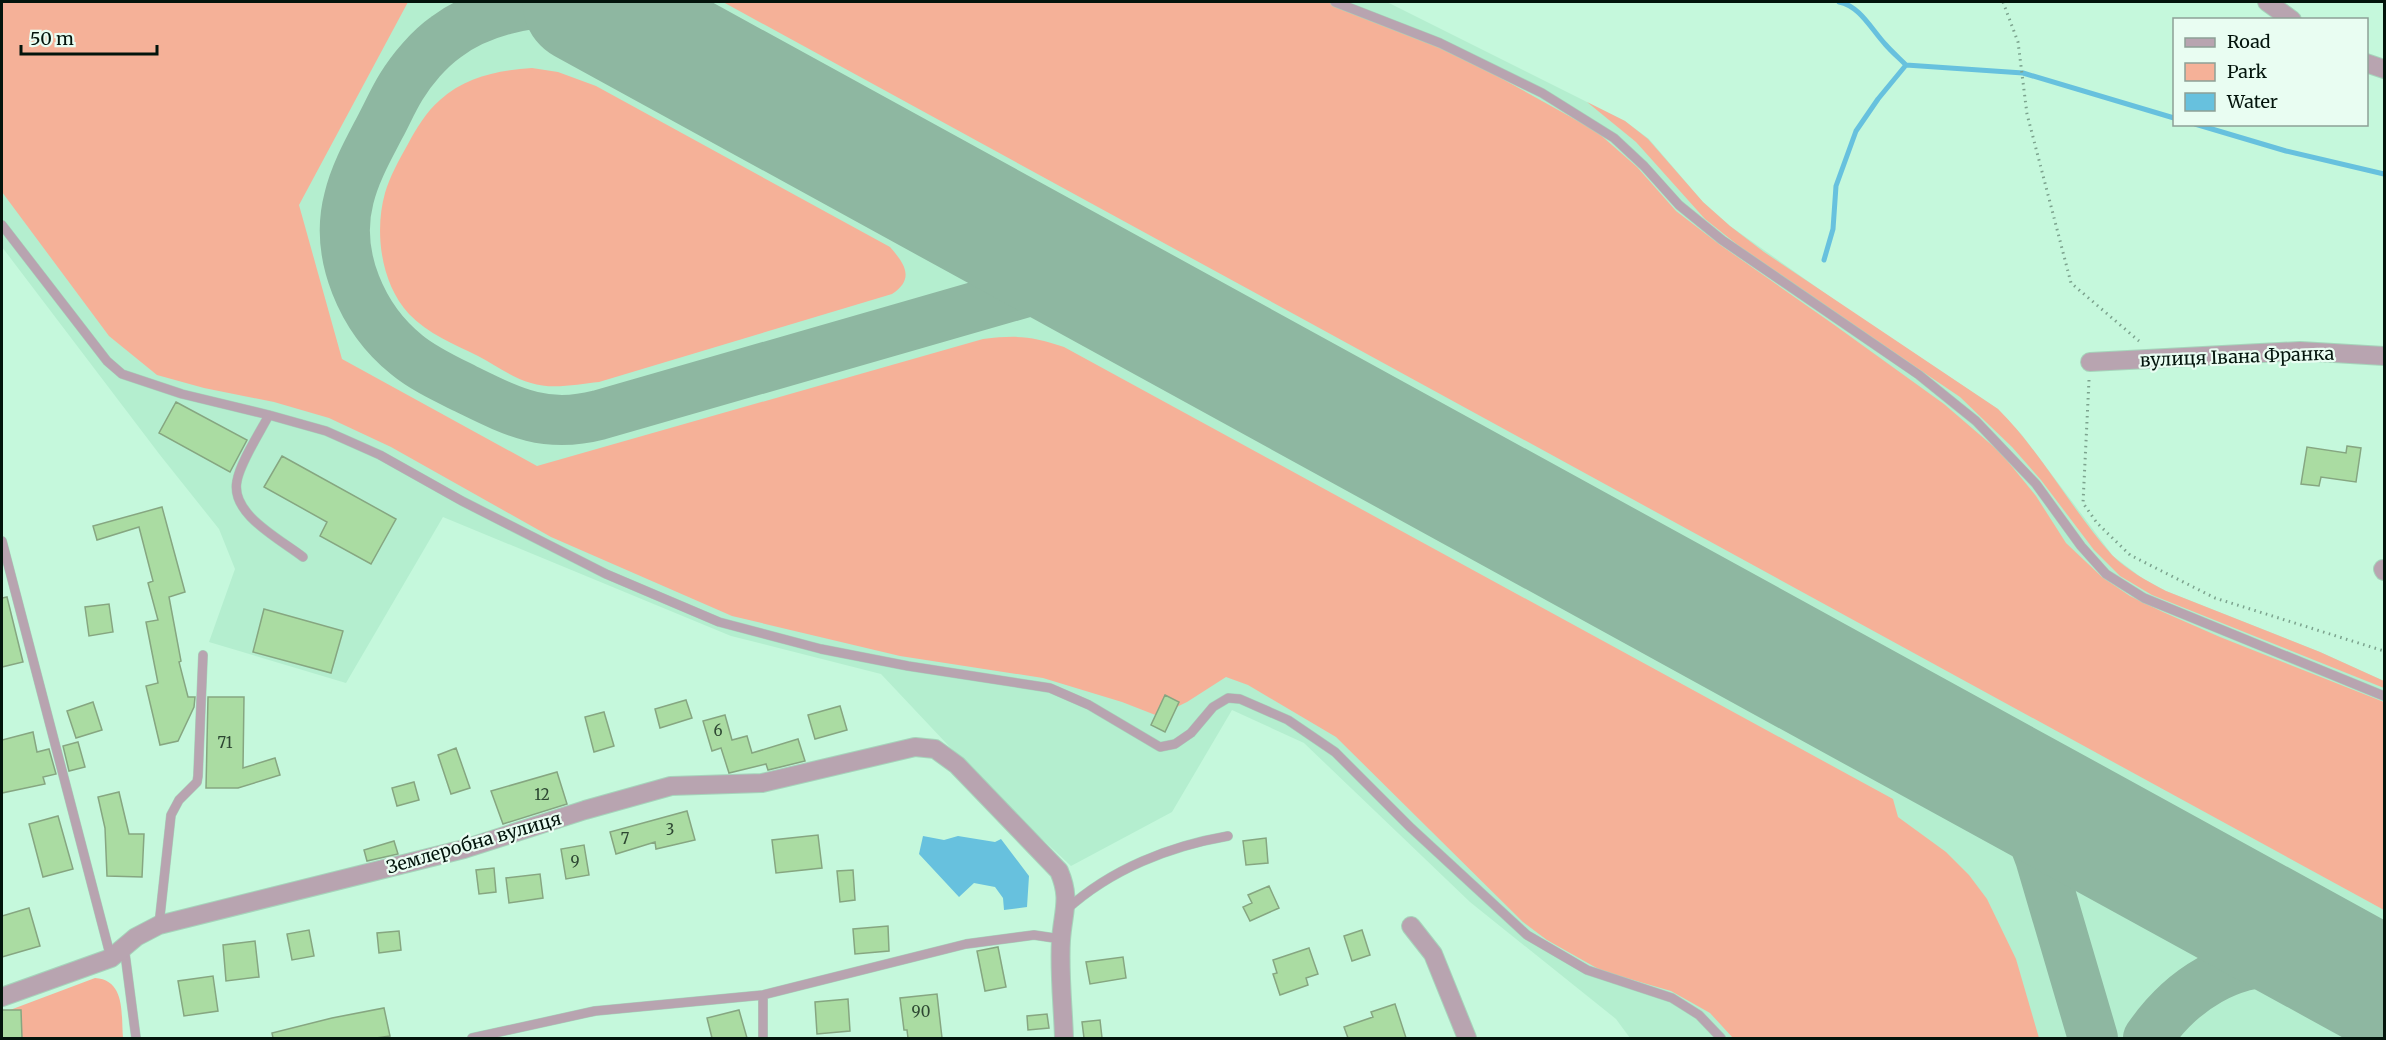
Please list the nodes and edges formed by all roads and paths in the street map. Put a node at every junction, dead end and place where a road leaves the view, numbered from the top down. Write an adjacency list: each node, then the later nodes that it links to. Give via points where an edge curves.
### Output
1 (1335, 2): 16 (lane, via 1440,44 1542,93 1614,138 1680,205 1722,240 1919,375 1976,421 2036,484 2106,574 2144,598)
2 (2003, 2): 9 (path, via 2018,42 2027,114 2071,283 2139,340)
3 (2267, 2): 4 (street)
4 (2289, 18)
5 (2368, 63): 6 (street)
6 (2385, 69)
7 (2, 225): 11 (lane, via 107,361 122,374 182,394)
8 (2385, 356): 9 (street, вулиця Івана Франка, via 2300,351)
9 (2147, 359): 10 (street, вулиця Івана Франка)
10 (2090, 362): 14 (path, via 2083,503 2097,523 2130,555 2215,598)
11 (269, 415): 13 (lane, via 237,479 235,493 248,516); 30 (lane, via 326,431 380,455 606,574 719,622 821,649 1050,688 1089,705 1160,747 1175,744 1191,733 1213,707 1228,698 1240,699 1288,720 1335,752 1527,935 1587,970 1672,998 1699,1015)
12 (2, 541): 22 (lane)
13 (303, 557)
14 (2385, 651)
15 (203, 655): 19 (lane, via 198,776 171,814)
16 (2385, 696)
17 (1228, 836): 18 (lane, via 1197,841 1143,860 1082,895)
18 (1066, 910): 19 (street, Землеробна вулиця, via 1065,885 1059,871 957,765 935,749 915,747 762,783 671,786 464,849); 21 (street, Землеробна вулиця)
19 (159, 925): 22 (street, Землеробна вулиця)
20 (1411, 926): 29 (street, via 1433,954)
21 (1061, 939): 23 (lane, via 1034,935 966,944); 28 (street, Землеробна вулиця)
22 (118, 952): 24 (street, Землеробна вулиця); 25 (lane)
23 (763, 995): 26 (lane, via 595,1011); 27 (lane)
24 (2, 997)
25 (136, 1038)
26 (472, 1038)
27 (763, 1038)
28 (1064, 1038)
29 (1467, 1038)
30 (1721, 1038)

